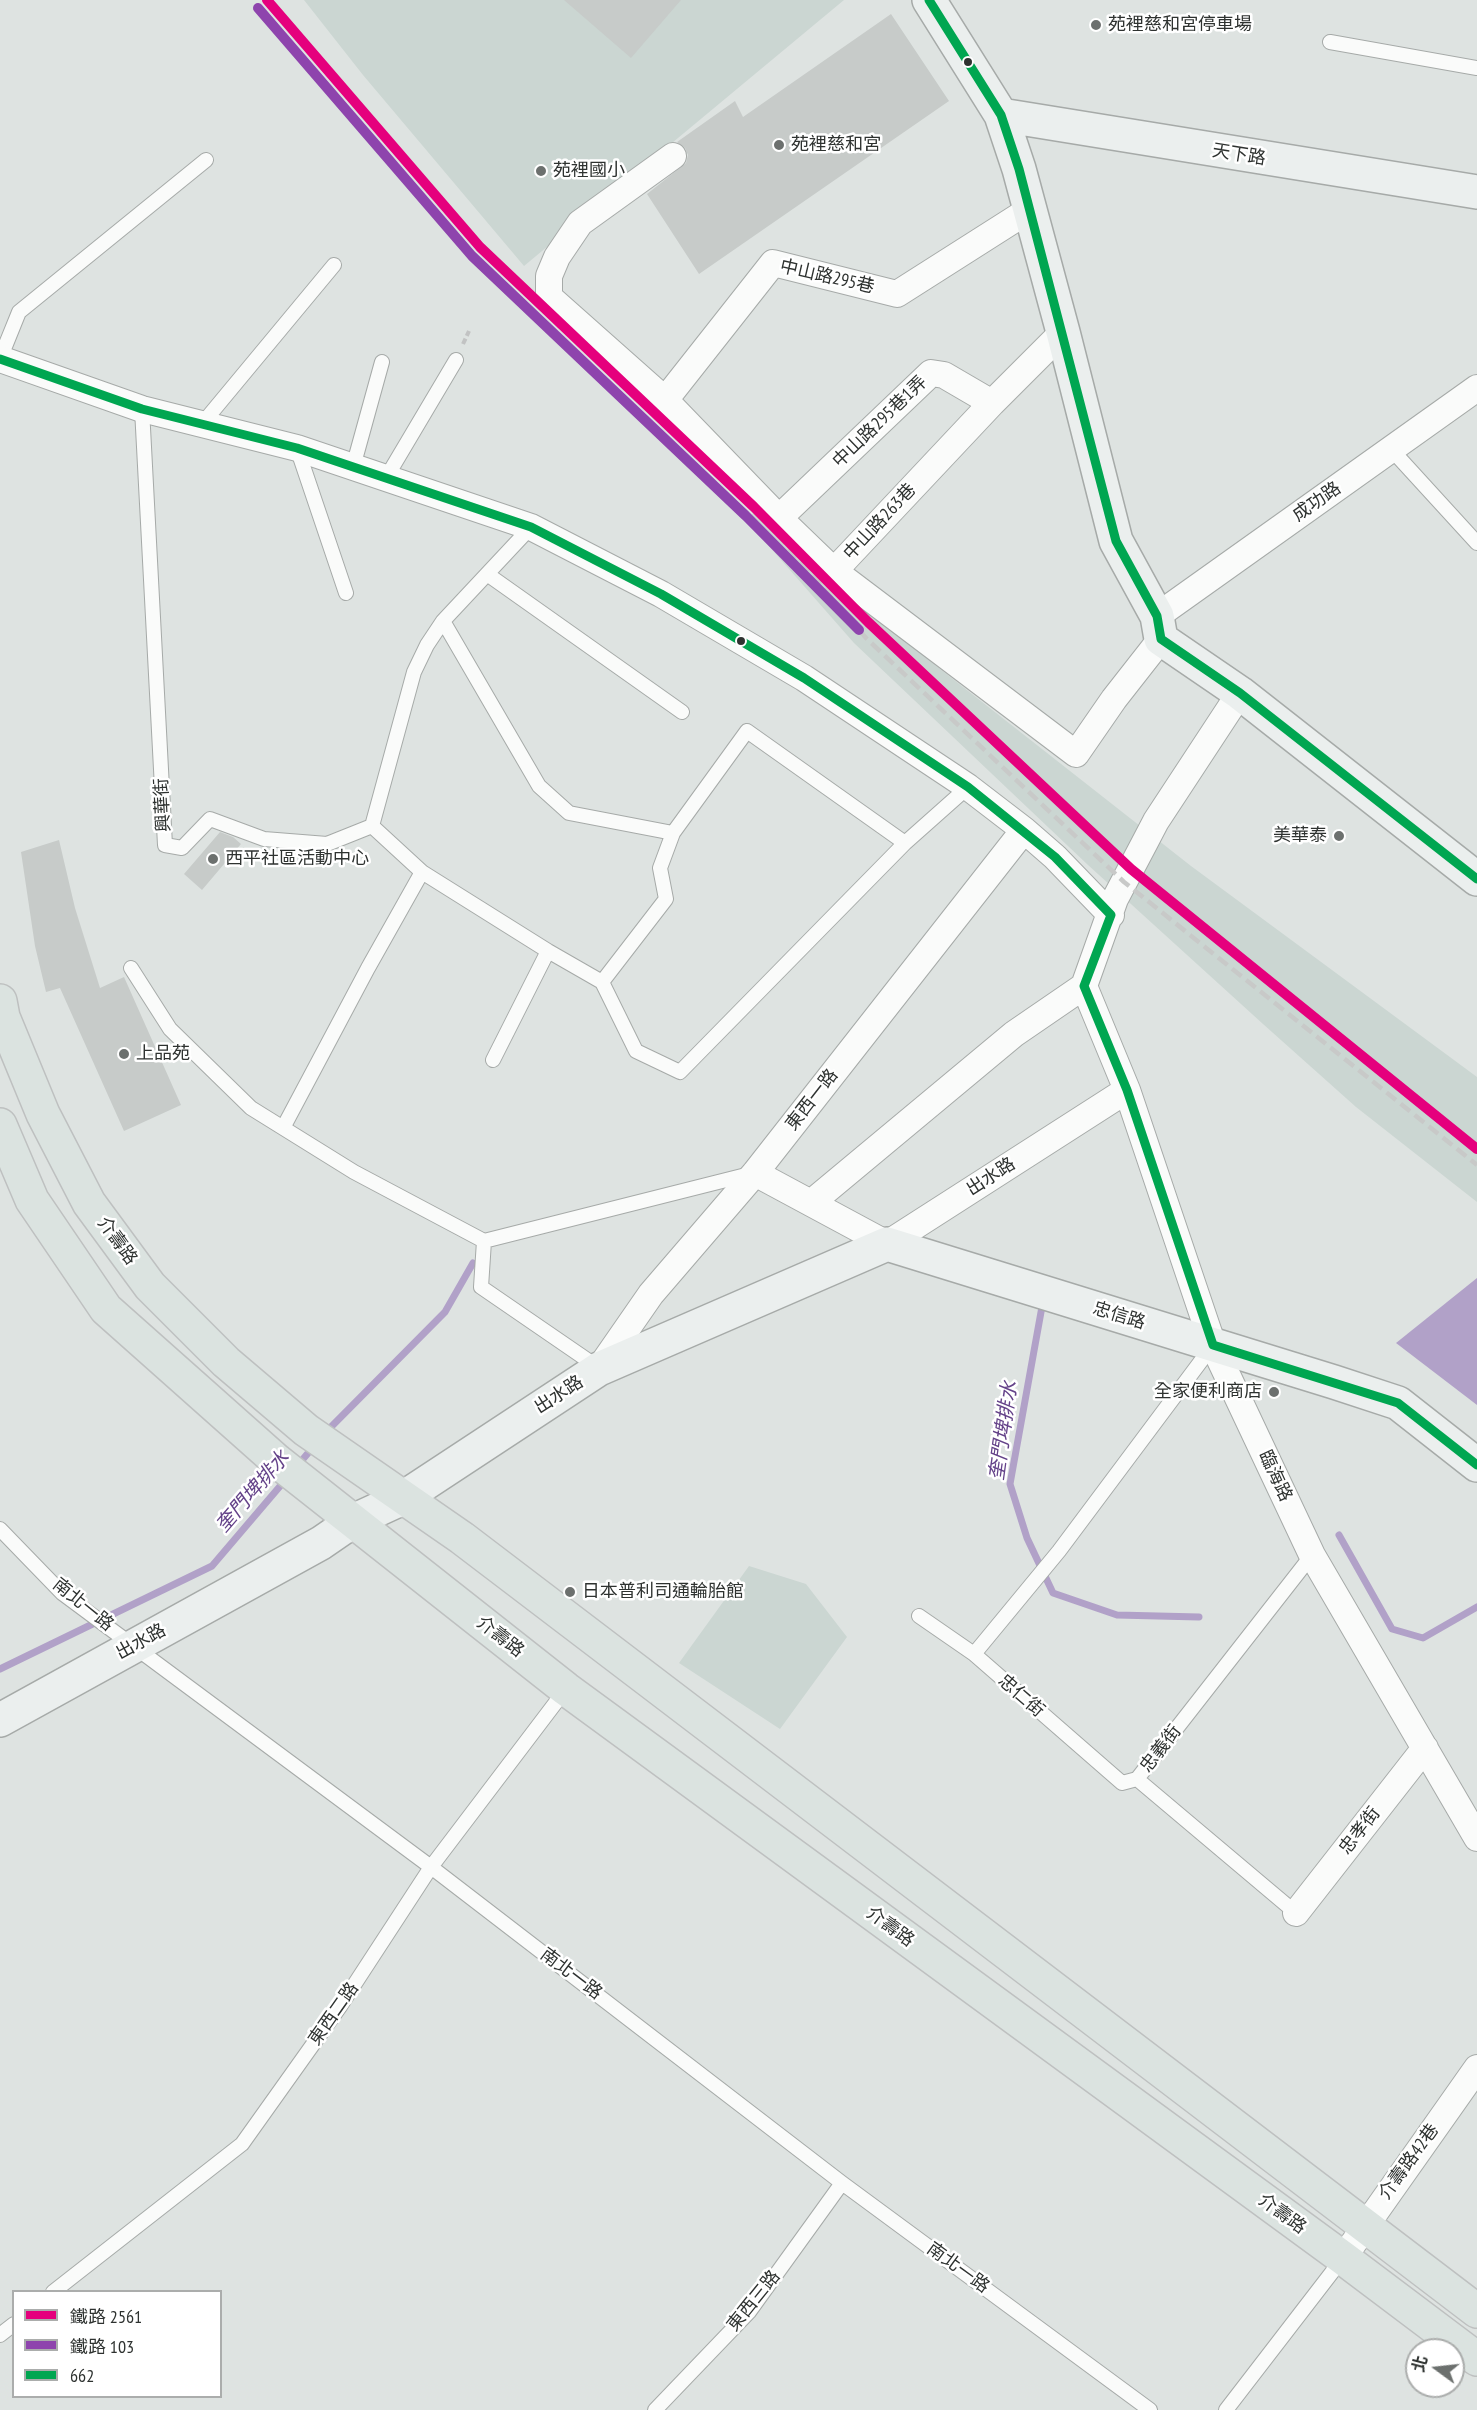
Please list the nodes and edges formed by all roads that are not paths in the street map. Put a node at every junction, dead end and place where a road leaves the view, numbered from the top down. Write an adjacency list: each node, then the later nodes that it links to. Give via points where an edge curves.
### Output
1 (929, 0): 4 (street)
2 (1330, 42): 3 (lane)
3 (1477, 68)
4 (1001, 116): 7 (street, 天下路); 8 (street)
5 (673, 156): 15 (street, via 580,223 549,276 549,297)
6 (206, 160): 11 (lane, via 19,312)
7 (1477, 192)
8 (1029, 210): 10 (street); 15 (street, 中山路295巷, via 897,294 773,263)
9 (334, 265): 18 (lane)
10 (1063, 332): 16 (street, 中山路263巷); 30 (street, via 1116,542)
11 (0, 359): 17 (street)
12 (456, 360): 22 (lane)
13 (382, 362): 21 (lane)
14 (1477, 388): 20 (street, 成功路)
15 (665, 400): 23 (street)
16 (992, 404): 23 (street, 中山路295巷1弄, via 944,375 931,373); 26 (street, 中山路263巷)
17 (142, 409): 18 (street); 35 (lane, 興華街, via 165,845 182,849 210,819 264,839 327,844)
18 (202, 424): 19 (street)
19 (297, 448): 21 (street); 28 (lane)
20 (1391, 449): 25 (lane); 30 (street, 成功路)
21 (353, 467): 22 (street)
22 (386, 478): 24 (street)
23 (779, 518): 26 (street)
24 (531, 527): 27 (lane); 34 (street, via 661,594 804,678)
25 (1477, 543)
26 (834, 571): 33 (street, 中山路263巷)
27 (487, 574): 29 (lane); 32 (lane)
28 (346, 593)
29 (443, 621): 35 (lane, via 414,672); 37 (lane, via 539,786 569,813)
30 (1159, 628): 31 (street); 33 (street, 成功路)
31 (1240, 693): 40 (street); 41 (street, via 1156,821 1115,899)
32 (682, 712)
33 (1076, 754)
34 (968, 787): 36 (street); 38 (lane)
35 (372, 826): 39 (lane)
36 (1024, 830): 41 (street); 51 (street, 東西一路)
37 (673, 833): 38 (lane, via 747,731); 44 (lane, via 660,868 666,898)
38 (905, 843): 44 (lane, via 680,1072 636,1051)
39 (422, 872): 42 (lane); 50 (lane)
40 (1475, 874)
41 (1111, 915): 45 (street)
42 (548, 951): 44 (lane); 47 (lane)
43 (131, 968): 50 (lane, via 170,1029 251,1108)
44 (602, 982)
45 (1084, 986): 48 (street, 臨海路); 52 (street, via 1014,1034)
46 (0, 1001): 58 (main road, 介壽路, via 43,1114 89,1203 150,1286 226,1362 306,1430)
47 (493, 1060)
48 (1127, 1090): 54 (street, 出水路); 55 (street, 臨海路)
49 (0, 1125): 59 (main road, 介壽路, via 32,1200 106,1309 277,1461)
50 (283, 1128): 53 (lane, via 354,1172)
51 (755, 1173): 52 (street, 忠信路); 53 (lane); 56 (street, 東西一路, via 651,1294)
52 (811, 1203): 54 (street, 忠信路)
53 (484, 1241): 56 (lane, via 481,1287)
54 (887, 1244): 55 (street, 忠信路); 56 (street, 出水路)
55 (1213, 1345): 57 (street, 忠信路, via 1398,1403); 61 (street, 臨海路); 64 (lane, via 1059,1551)
56 (599, 1369): 58 (street, 出水路)
57 (1477, 1465)
58 (403, 1498): 59 (street, 出水路); 74 (main road, via 482,1553)
59 (353, 1521): 63 (street, 出水路, via 321,1543); 65 (main road, 介壽路)
60 (0, 1529): 63 (lane, 南北一路, via 62,1593)
61 (1312, 1554): 67 (street, 臨海路); 68 (lane, 忠義街)
62 (919, 1616): 64 (lane)
63 (126, 1639): 66 (street, 出水路); 70 (lane, 南北一路)
64 (974, 1654): 68 (lane, 忠仁街, via 1122,1783)
65 (566, 1689): 70 (lane, 東西二路); 75 (main road, 介壽路)
66 (0, 1720)
67 (1425, 1748): 69 (street, 臨海路); 71 (street, 忠孝街)
68 (1137, 1779): 71 (lane, 忠義街)
69 (1477, 1838)
70 (431, 1867): 73 (lane, 南北一路); 76 (lane, 東西二路, via 341,2005 242,2144)
71 (1296, 1913)
72 (1477, 2068): 74 (street, 介壽路42巷)
73 (842, 2183): 81 (lane, 東西三路, via 749,2312); 82 (lane, 南北一路)
74 (1364, 2226): 75 (street, 介壽路42巷); 77 (main road)
75 (1343, 2258): 80 (main road, 介壽路); 83 (lane)
76 (56, 2290)
77 (1477, 2311)
78 (12, 2326): 79 (lane)
79 (0, 2335)
80 (1477, 2359)
81 (655, 2410)
82 (1150, 2410)
83 (1226, 2410)

